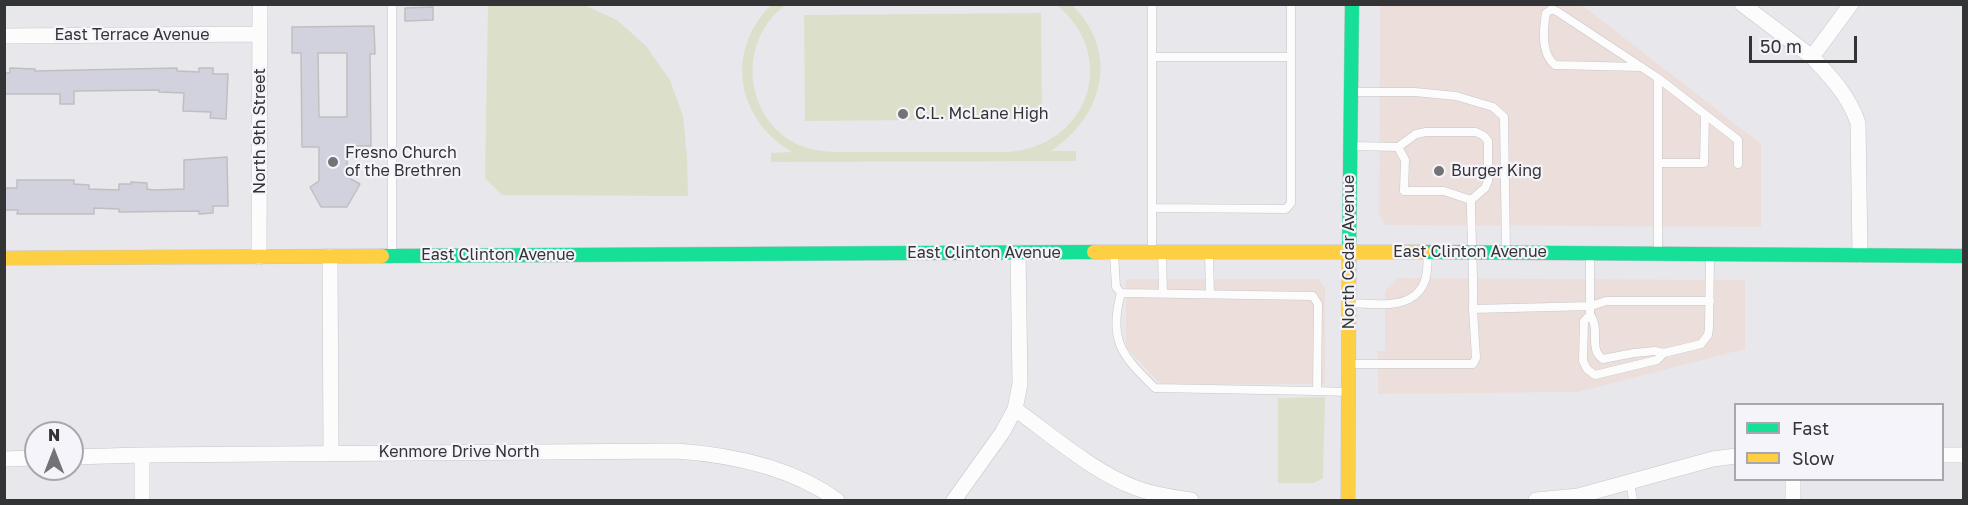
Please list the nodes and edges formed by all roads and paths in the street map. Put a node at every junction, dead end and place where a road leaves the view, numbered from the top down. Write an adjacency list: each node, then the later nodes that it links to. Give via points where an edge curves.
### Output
1 (261, 4): 8 (street, North 9th Street)
2 (392, 4): 36 (lane)
3 (1152, 4): 10 (lane)
4 (1291, 4): 11 (lane)
5 (1352, 4): 15 (main road, North Cedar Avenue)
6 (1742, 4): 12 (street)
7 (1851, 4): 12 (street)
8 (261, 34): 9 (street, East Terrace Avenue); 38 (street, North 9th Street)
9 (4, 36)
10 (1152, 57): 11 (lane); 22 (lane)
11 (1291, 57): 22 (lane, via 1291,203 1286,209)
12 (1812, 57): 34 (street, via 1842,90 1858,123)
13 (1641, 66): 13 (lane, via 1558,12 1552,9 1546,13 1545,53 1555,65); 14 (lane)
14 (1658, 78): 16 (lane); 19 (lane)
15 (1351, 92): 17 (main road, North Cedar Avenue); 30 (lane, via 1456,96 1493,108 1504,117)
16 (1705, 115): 19 (lane, via 1704,163); 20 (lane, via 1738,141)
17 (1350, 146): 18 (lane); 25 (main road, North Cedar Avenue)
18 (1398, 147): 21 (lane, via 1405,160 1404,191 1444,191); 21 (lane, via 1426,132 1476,132 1484,136 1488,141 1488,181)
19 (1658, 163): 32 (lane)
20 (1738, 164)
21 (1472, 200): 29 (lane)
22 (1152, 208): 23 (lane)
23 (1157, 251): 24 (main road, East Clinton Avenue); 28 (main road, East Clinton Avenue); 41 (lane)
24 (1209, 251): 25 (main road, East Clinton Avenue); 42 (lane)
25 (1349, 251): 26 (main road, East Clinton Avenue); 44 (main road, North Cedar Avenue)
26 (1428, 251): 29 (main road, East Clinton Avenue); 44 (lane, via 1425,282 1407,301)
27 (1018, 252): 28 (main road, East Clinton Avenue); 36 (main road, East Clinton Avenue); 52 (street, via 1020,384)
28 (1114, 252): 40 (lane, via 1116,287)
29 (1471, 252): 30 (main road, East Clinton Avenue); 46 (lane)
30 (1506, 252): 31 (main road, East Clinton Avenue)
31 (1590, 252): 32 (main road, East Clinton Avenue); 45 (lane)
32 (1658, 253): 33 (main road, East Clinton Avenue)
33 (1710, 254): 34 (main road, East Clinton Avenue); 43 (lane)
34 (1860, 255): 37 (main road, East Clinton Avenue)
35 (330, 256): 36 (main road, East Clinton Avenue); 38 (main road, East Clinton Avenue); 53 (street)
36 (392, 256)
37 (1964, 256)
38 (259, 257): 39 (main road, East Clinton Avenue)
39 (4, 258)
40 (1121, 293): 41 (lane); 50 (lane, via 1116,309 1117,340 1134,367 1155,388)
41 (1163, 293): 42 (lane)
42 (1210, 294): 50 (lane, via 1313,296 1318,304)
43 (1710, 301): 45 (lane, via 1606,301); 48 (lane, via 1708,335 1701,344)
44 (1349, 303): 49 (main road, North Cedar Avenue)
45 (1591, 306): 46 (lane); 47 (lane)
46 (1473, 309): 49 (lane, via 1473,364)
47 (1590, 315): 48 (lane, via 1595,321 1596,350 1603,359); 48 (lane, via 1584,321 1583,361 1594,375 1657,360)
48 (1664, 353)
49 (1348, 364): 51 (main road, North Cedar Avenue)
50 (1317, 391): 51 (lane)
51 (1348, 392): 69 (main road, North Cedar Avenue)
52 (1015, 409): 67 (street); 68 (street, via 1106,474 1136,488)
53 (331, 453): 54 (street, Kenmore Drive North); 66 (street, Kenmore Drive North, via 714,454 789,474)
54 (142, 454): 57 (street, Kenmore Drive North); 65 (street)
55 (1944, 455): 56 (street)
56 (1964, 455)
57 (84, 456)
58 (1734, 456): 62 (street)
59 (24, 458): 60 (street)
60 (4, 459)
61 (1793, 481): 71 (street)
62 (1630, 482): 63 (street); 70 (lane)
63 (1590, 497): 64 (street)
64 (1538, 500)
65 (142, 501)
66 (837, 501)
67 (954, 501)
68 (1191, 501)
69 (1348, 501)
70 (1634, 501)
71 (1793, 501)

